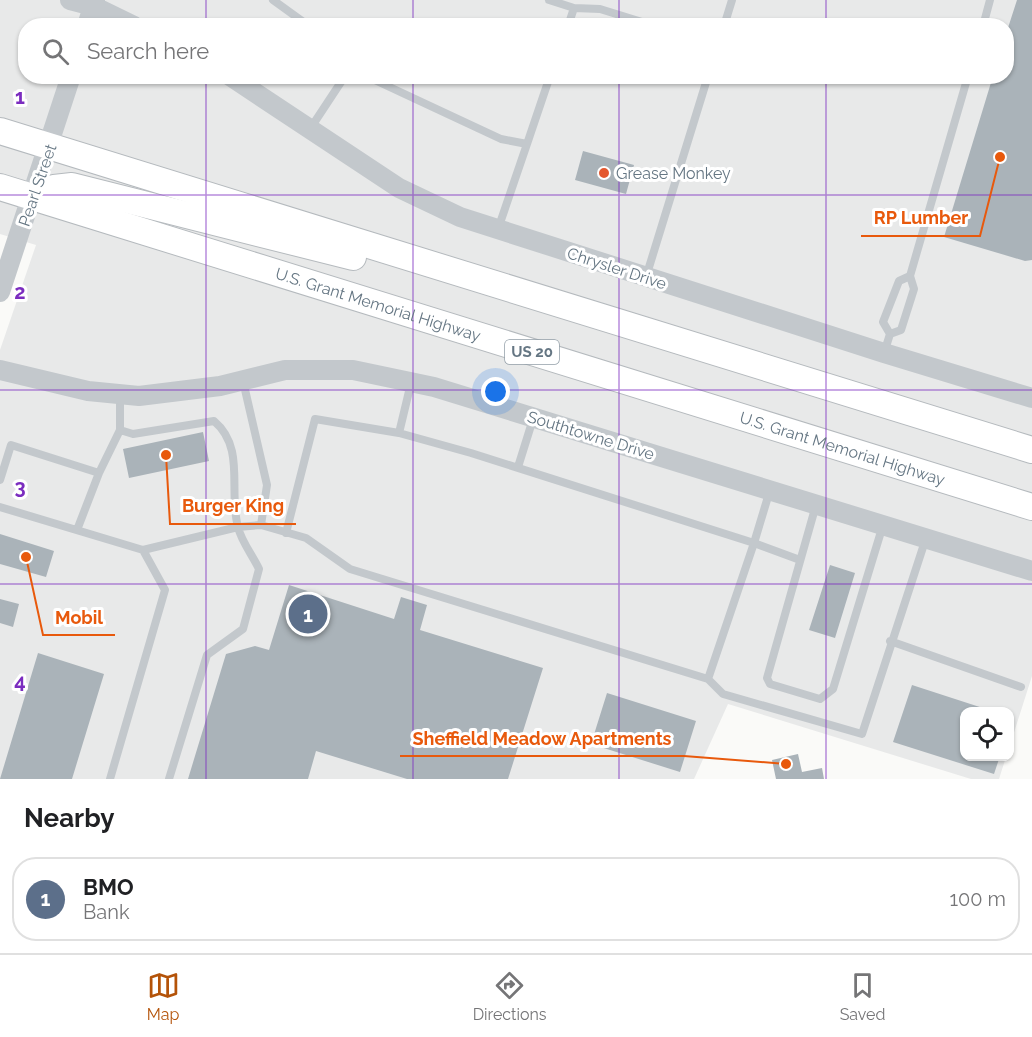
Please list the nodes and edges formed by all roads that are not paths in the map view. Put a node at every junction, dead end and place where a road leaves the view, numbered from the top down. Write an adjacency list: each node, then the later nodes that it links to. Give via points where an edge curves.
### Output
1 (70, 0): 6 (street)
2 (273, 0): 10 (lane)
3 (549, 0): 7 (lane)
4 (732, 0): 13 (lane)
5 (990, 0): 14 (lane)
6 (94, 3): 8 (street); 9 (street)
7 (574, 8): 11 (lane); 12 (lane, via 600,9)
8 (89, 18)
9 (120, 18)
10 (298, 18)
11 (571, 18)
12 (629, 18)
13 (726, 18)
14 (985, 18)
15 (69, 84): 25 (street, Pearl Street)
16 (242, 84): 22 (street, Chrysler Drive)
17 (340, 84): 22 (lane)
18 (383, 84): 24 (lane, via 501,139)
19 (547, 84): 24 (lane)
20 (706, 84): 31 (lane)
21 (966, 84): 30 (lane)
22 (310, 129): 29 (street, Chrysler Drive, via 399,188)
23 (0, 131): 25 (main road)
24 (527, 144): 29 (lane)
25 (50, 147): 26 (main road); 28 (street, Pearl Street); 32 (main road)
26 (0, 150)
27 (0, 187): 28 (main road, U.S. Grant Memorial Highway / US 20)
28 (33, 198): 32 (main road, via 54,188 72,186 369,261); 33 (street, Pearl Street); 51 (main road, U.S. Grant Memorial Highway / US 20)
29 (498, 230): 31 (street, Chrysler Drive)
30 (910, 276): 34 (lane, via 914,289 901,330); 34 (lane, via 899,281 883,322)
31 (646, 278): 35 (street, Chrysler Drive)
32 (512, 290): 44 (main road)
33 (0, 292)
34 (890, 334): 35 (lane)
35 (884, 353): 40 (street, Chrysler Drive)
36 (0, 370): 39 (street, Southtowne Drive, via 88,391)
37 (243, 381): 38 (street, Southtowne Drive, via 285,370 353,370); 39 (street, Southtowne Drive, via 139,396); 52 (lane, via 267,485)
38 (411, 382): 41 (street, Southtowne Drive); 43 (lane)
39 (120, 394): 42 (lane)
40 (1032, 398)
41 (533, 418): 45 (lane); 48 (street, Southtowne Drive)
42 (120, 430): 46 (lane); 54 (lane, via 133,434 214,421 227,431 233,451)
43 (399, 433): 45 (lane); 56 (lane, via 315,419)
44 (1032, 450)
45 (518, 467): 58 (lane)
46 (99, 473): 47 (lane, via 11,445); 55 (lane)
47 (0, 480)
48 (770, 490): 49 (street, Southtowne Drive); 58 (lane)
49 (816, 504): 53 (street, Southtowne Drive); 60 (lane)
50 (0, 507): 55 (lane)
51 (1032, 507)
52 (261, 525): 54 (lane); 56 (lane)
53 (883, 525): 57 (street, Southtowne Drive); 60 (lane, via 833,689 820,699 770,684 767,678)
54 (238, 527): 59 (lane); 66 (lane, via 259,569 243,629 207,655)
55 (77, 530): 59 (lane)
56 (286, 533): 63 (lane, via 306,538 350,569)
57 (926, 538): 61 (street, Southtowne Drive); 62 (lane)
58 (754, 543): 60 (lane); 63 (lane)
59 (143, 550): 65 (lane, via 165,590)
60 (800, 560)
61 (1032, 571)
62 (890, 641): 63 (lane, via 862,734 723,694); 64 (lane)
63 (708, 679)
64 (1021, 687)
65 (110, 779)
66 (168, 779)

